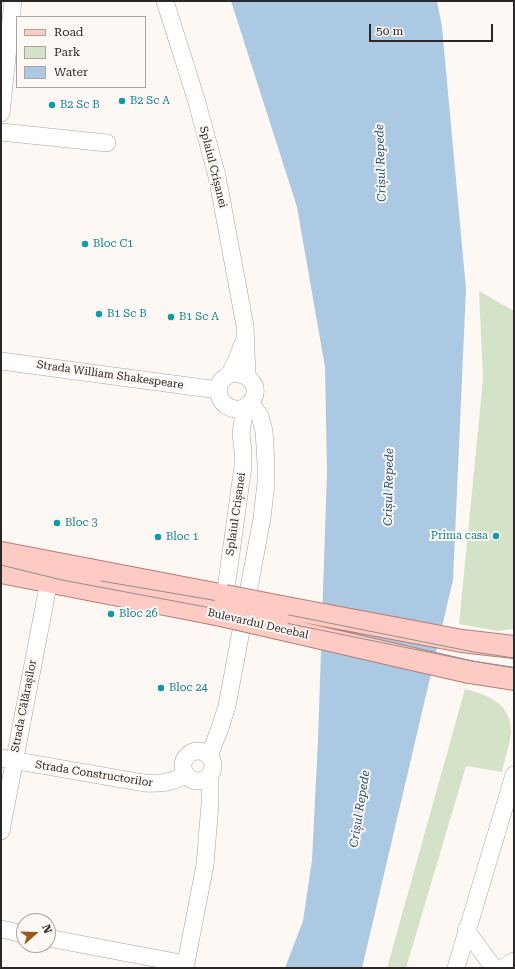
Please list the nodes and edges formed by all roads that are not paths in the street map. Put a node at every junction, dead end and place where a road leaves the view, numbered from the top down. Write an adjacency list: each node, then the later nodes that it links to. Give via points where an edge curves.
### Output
1 (13, 1): 3 (street)
2 (165, 1): 6 (street, Splaiul Crișanei, via 217,176)
3 (1, 113)
4 (1, 132): 5 (street)
5 (107, 143)
6 (246, 336): 8 (street); 9 (street, Splaiul Crișanei)
7 (1, 361): 10 (street, Strada William Shakespeare)
8 (230, 374): 9 (street, via 236,373); 10 (street, via 223,379)
9 (247, 377): 11 (street, Splaiul Crișanei, via 255,392)
10 (218, 390): 11 (street, Splaiul Crișanei, via 224,404)
11 (242, 406): 15 (street, Splaiul Crișanei, via 242,466); 18 (street, via 260,416 264,431 266,463 262,518 227,706)
12 (1, 553): 15 (main road, Bulevardul Decebal)
13 (1, 572): 14 (main road, Bulevardul Decebal)
14 (49, 581): 15 (main road, Bulevardul Decebal); 19 (street, Strada Călărașilor)
15 (223, 606): 16 (main road, Bulevardul Decebal, bridge); 17 (main road, Bulevardul Decebal, bridge, via 457,669)
16 (514, 647)
17 (514, 679)
18 (208, 756): 20 (street, via 195,751 186,756 182,765); 21 (street, via 213,765)
19 (7, 760): 20 (street, Strada Constructorilor, via 144,783 168,783); 23 (street, Strada Călărașilor)
20 (185, 775): 21 (street, via 197,782)
21 (210, 775): 29 (street, via 205,865)
22 (514, 775): 25 (street)
23 (1, 831)
24 (1, 929): 26 (street)
25 (466, 930): 30 (street); 31 (street)
26 (16, 932)
27 (56, 940): 29 (street)
28 (514, 961): 32 (street)
29 (186, 966)
30 (456, 968)
31 (494, 968)
32 (503, 968)

